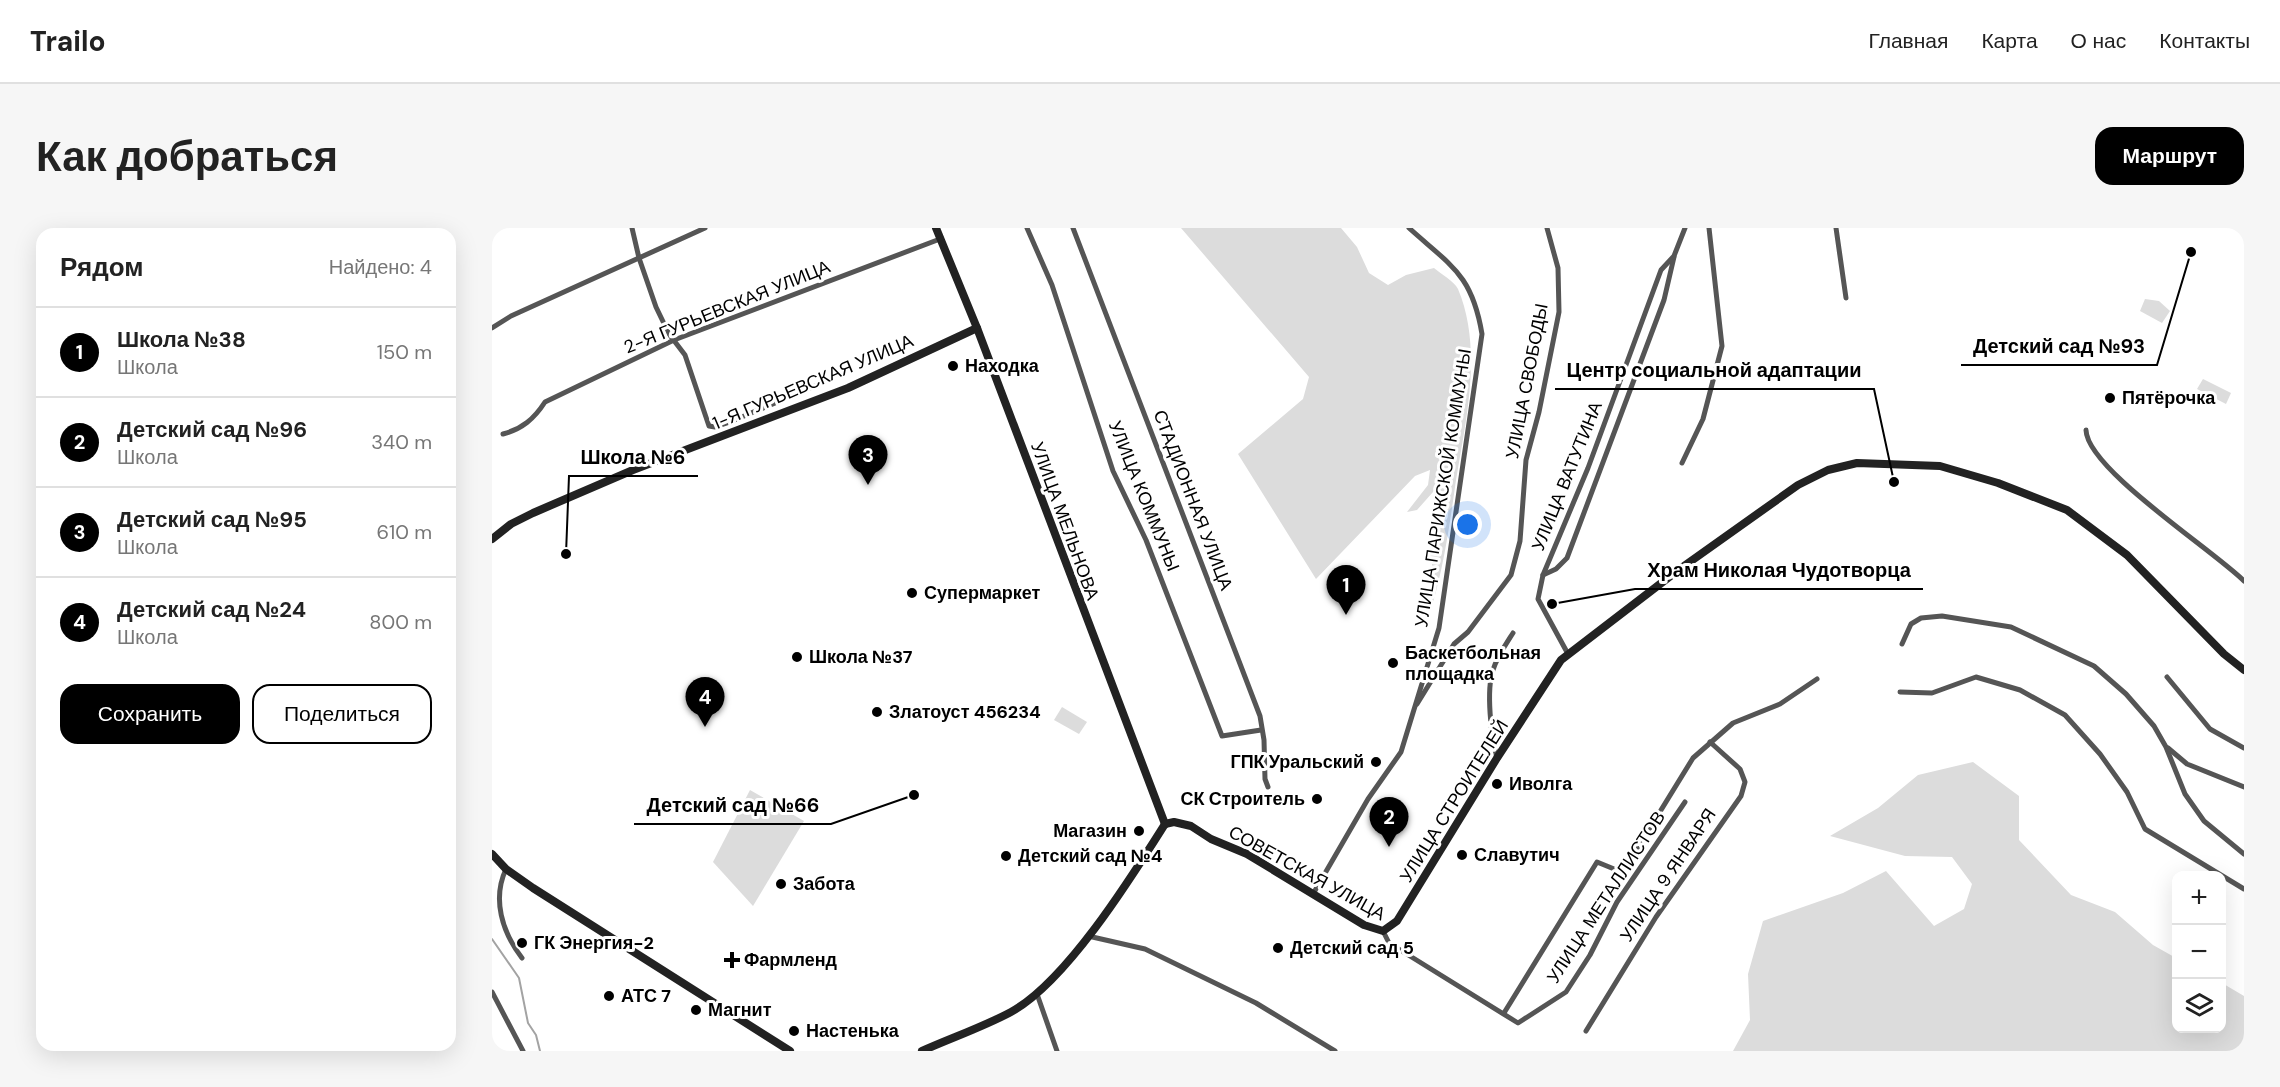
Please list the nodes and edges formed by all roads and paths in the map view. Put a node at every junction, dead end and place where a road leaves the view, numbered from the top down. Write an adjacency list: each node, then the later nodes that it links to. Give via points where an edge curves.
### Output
1 (497, 228): 12 (street)
2 (632, 228): 15 (street)
3 (705, 228): 15 (street)
4 (936, 228): 13 (main road, УЛИЦА МЕЛЬНОВА)
5 (1027, 228): 35 (street, УЛИЦА КОММУНЫ, via 1052,285 1113,471 1146,540 1222,736)
6 (1072, 228): 35 (street, СТАДИОННАЯ УЛИЦА, via 1260,716)
7 (1409, 228): 34 (street, УЛИЦА ПАРИЖСКОЙ КОММУНЫ, via 1467,284 1478,307 1482,334 1439,628)
8 (1548, 228): 34 (street, УЛИЦА СВОБОДЫ, via 1558,268 1559,312 1526,460 1520,541 1511,575 1468,632 1454,644)
9 (1685, 228): 14 (street, УЛИЦА ВАТУТИНА)
10 (1708, 228): 23 (street, via 1722,346 1703,419)
11 (1836, 228): 16 (street)
12 (492, 231)
13 (940, 239): 18 (main road, УЛИЦА МЕЛЬНОВА); 19 (street, 2-Я ГУРЬЕВСКАЯ УЛИЦА)
14 (1674, 256): 25 (street, УЛИЦА ВАТУТИНА, via 1661,270 1592,458); 25 (street, УЛИЦА ВАТУТИНА, via 1664,300 1567,558)
15 (639, 258): 17 (street); 19 (street, via 656,307)
16 (1846, 298)
17 (492, 328)
18 (977, 328): 24 (main road, 1-Я ГУРЬЕВСКАЯ УЛИЦА, via 848,388 533,513); 43 (main road, УЛИЦА МЕЛЬНОВА)
19 (674, 340): 20 (street, via 682,348 707,423 712,427); 22 (street, 2-Я ГУРЬЕВСКАЯ УЛИЦА, via 545,402 536,416 517,430)
20 (822, 383)
21 (2086, 430): 26 (street, via 2090,447 2132,490)
22 (503, 434)
23 (1682, 463)
24 (494, 537)
25 (1543, 575): 29 (street, УЛИЦА ВАТУТИНА, via 1538,599)
26 (2244, 581)
27 (1513, 633): 39 (street, via 1493,668 1490,682)
28 (1902, 645): 37 (street, via 1911,624 1921,618 1942,616 2011,627 2094,666 2133,702)
29 (1568, 654): 30 (main road, УЛИЦА СТРОИТЕЛЕЙ, via 1798,485 1828,470 1857,463 1925,464 1998,483 2067,510 2127,555); 39 (main road, УЛИЦА СТРОИТЕЛЕЙ)
30 (2244, 670)
31 (2167, 677): 38 (street, via 2210,729)
32 (1817, 679): 36 (street, УЛИЦА МЕТАЛЛИСТОВ, via 1780,704 1733,723)
33 (1900, 692): 47 (street, via 1932,693 1976,677 2020,690 2065,715 2100,753 2127,792 2145,829)
34 (1410, 716): 48 (street, УЛИЦА ПАРИЖСКОЙ КОММУНЫ, via 1401,752 1368,799)
35 (1261, 730): 40 (street, СТАДИОННАЯ УЛИЦА)
36 (1710, 742): 54 (street, УЛИЦА МЕТАЛЛИСТОВ, via 1693,758 1626,867 1619,871 1597,862); 56 (street, УЛИЦА 9 ЯНВАРЯ, via 1740,769 1745,782 1741,796 1656,917)
37 (2166, 747): 41 (street, via 2187,764); 45 (street, via 2185,794 2205,821)
38 (2244, 748)
39 (1497, 758): 49 (main road, УЛИЦА СТРОИТЕЛЕЙ, via 1397,921)
40 (1268, 787)
41 (2244, 787)
42 (1685, 802): 55 (street, УЛИЦА МЕТАЛЛИСТОВ, via 1617,902 1566,992)
43 (1165, 824): 48 (main road, СОВЕТСКАЯ УЛИЦА, via 1191,826); 50 (main road)
44 (492, 854): 46 (main road)
45 (2244, 854)
46 (506, 869): 51 (street, via 497,883 495,899 508,940); 58 (main road)
47 (2244, 889)
48 (1313, 894): 49 (main road, СОВЕТСКАЯ УЛИЦА, via 1364,925)
49 (1383, 931): 54 (street, СОВЕТСКАЯ УЛИЦА, via 1389,943)
50 (1088, 936): 53 (main road); 61 (street, via 1145,949 1257,1003)
51 (522, 958)
52 (492, 992): 57 (street)
53 (1037, 994): 59 (main road, via 1011,1012); 60 (street)
54 (1504, 1013): 55 (street, СОВЕТСКАЯ УЛИЦА)
55 (1518, 1023)
56 (1586, 1031)
57 (524, 1051)
58 (790, 1051)
59 (922, 1051)
60 (1057, 1051)
61 (1335, 1051)

